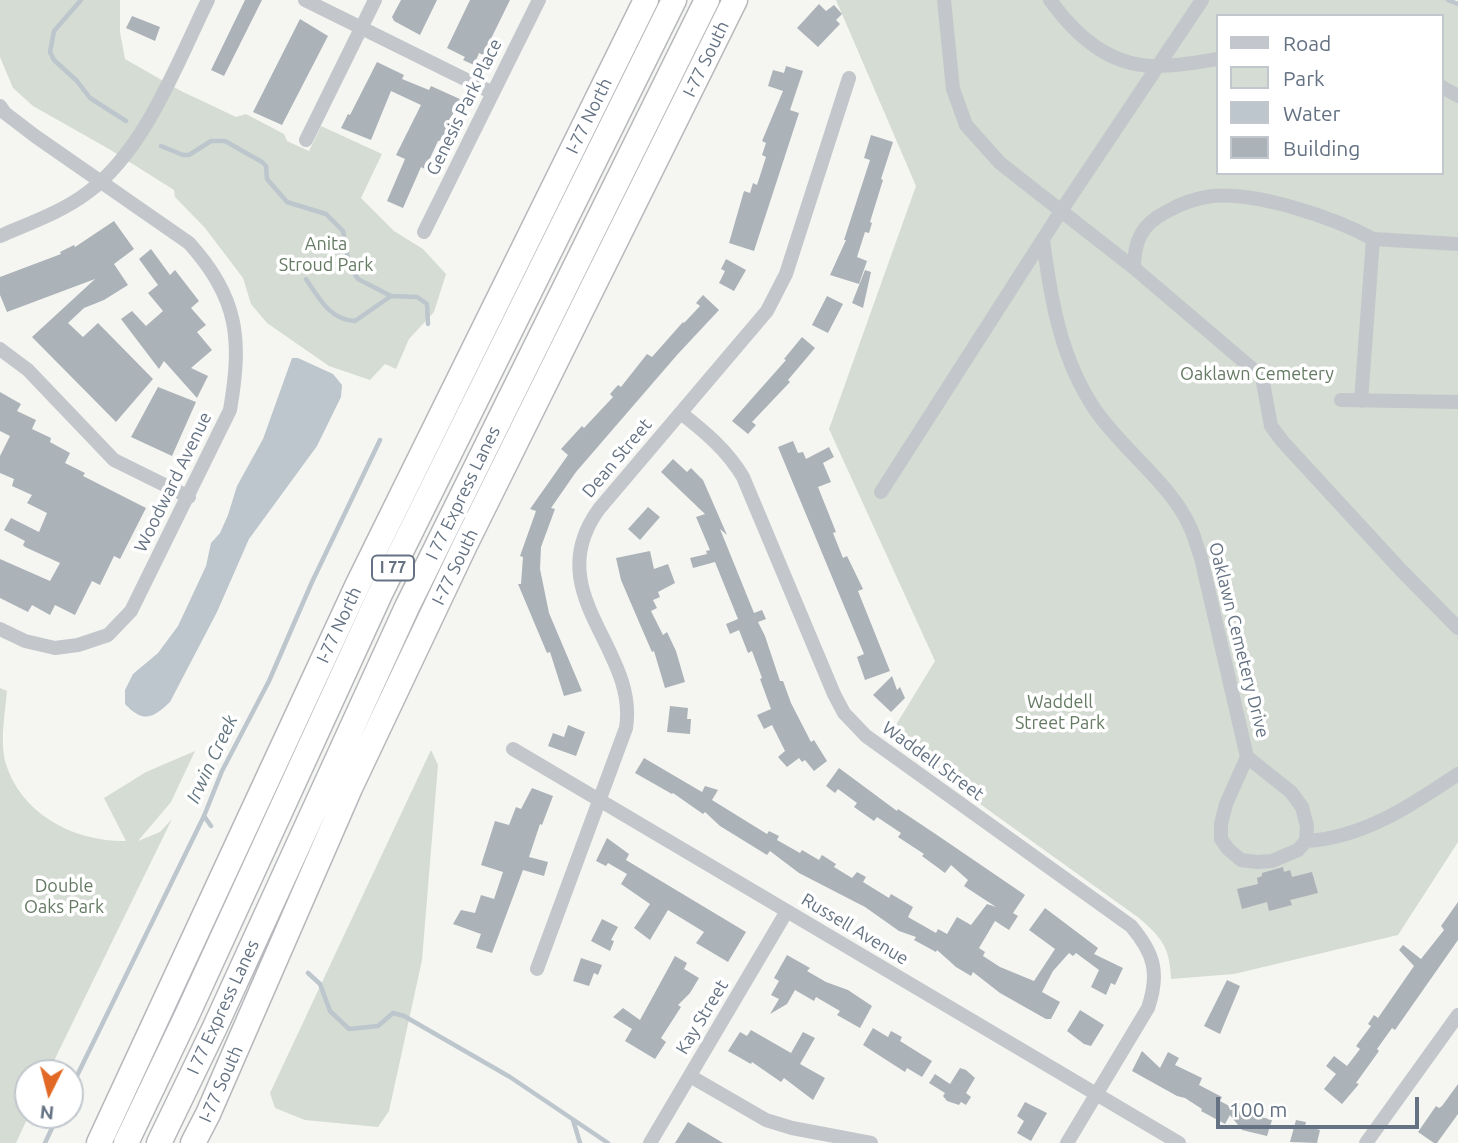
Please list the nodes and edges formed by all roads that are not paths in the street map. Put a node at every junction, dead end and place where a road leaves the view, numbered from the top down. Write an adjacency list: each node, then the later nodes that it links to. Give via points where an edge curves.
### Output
1 (208, 0): 19 (street, via 136,141)
2 (305, 0): 12 (street)
3 (375, 0): 12 (street)
4 (539, 0): 16 (street, Genesis Park Place)
5 (646, 0): 46 (highway, I-77 North / I 77, via 358,584)
6 (674, 0): 47 (highway, I 77 Express Lanes / I 77, via 380,594)
7 (707, 0): 48 (highway, I 77 Express Lanes / I 77, via 407,607)
8 (734, 0): 49 (highway, I-77 South, via 373,740)
9 (944, 0): 20 (street, via 953,89 966,125 1000,163)
10 (1050, 0): 14 (street, via 1085,41 1111,55)
11 (1202, 0): 14 (street)
12 (361, 28): 16 (street); 18 (street)
13 (1216, 59): 14 (street)
14 (1158, 66): 20 (street)
15 (849, 78): 31 (street, Dean Street, via 781,287 759,322)
16 (493, 93): 21 (street, Genesis Park Place)
17 (0, 106): 19 (street, Woodward Avenue)
18 (306, 140)
19 (101, 181): 22 (street, via 58,211); 33 (street, Woodward Avenue, via 189,243 218,281 231,316 237,345 230,410)
20 (1061, 211): 24 (street); 26 (street)
21 (424, 232)
22 (0, 236)
23 (1373, 239): 25 (street); 26 (street, via 1293,206 1213,196 1181,204 1155,218 1140,233); 29 (street)
24 (1043, 240): 32 (street); 37 (street, Oaklawn Cemetery Drive, via 1056,320 1080,386 1190,526)
25 (1458, 244)
26 (1135, 268): 34 (street, via 1262,377 1271,426 1283,442)
27 (0, 349): 33 (street, via 28,370 114,460)
28 (1341, 400): 29 (street)
29 (1361, 401): 30 (street)
30 (1458, 402)
31 (681, 412): 39 (street, Dean Street, via 598,509 582,542 582,591 625,690 628,713); 45 (street, Waddell Street, via 718,443 743,477 834,694 850,721 1131,926 1143,940 1154,965 1153,991)
32 (881, 492)
33 (189, 497): 35 (street, Woodward Avenue, via 131,611 108,635 55,648)
34 (1458, 628)
35 (0, 629)
36 (513, 748): 39 (street, Russell Avenue)
37 (1247, 757): 40 (street, Oaklawn Cemetery Drive, via 1291,792 1302,807); 40 (street, Oaklawn Cemetery Drive, via 1221,824 1221,839 1228,849 1241,860 1264,862 1286,856)
38 (1458, 774): 40 (street, Oaklawn Cemetery Drive, via 1363,829)
39 (599, 800): 41 (street, Russell Avenue); 42 (street, Dean Street)
40 (1307, 841)
41 (787, 911): 44 (street, Kay Street); 45 (street, Russell Avenue)
42 (537, 969)
43 (1458, 1015): 54 (street)
44 (690, 1076): 50 (street, Kay Street); 51 (street, via 766,1120)
45 (1096, 1094): 52 (street, Waddell Street); 53 (street, Russell Avenue)
46 (99, 1143)
47 (126, 1143)
48 (159, 1143)
49 (195, 1143)
50 (650, 1143)
51 (871, 1143)
52 (1067, 1143)
53 (1179, 1143)
54 (1366, 1143)

